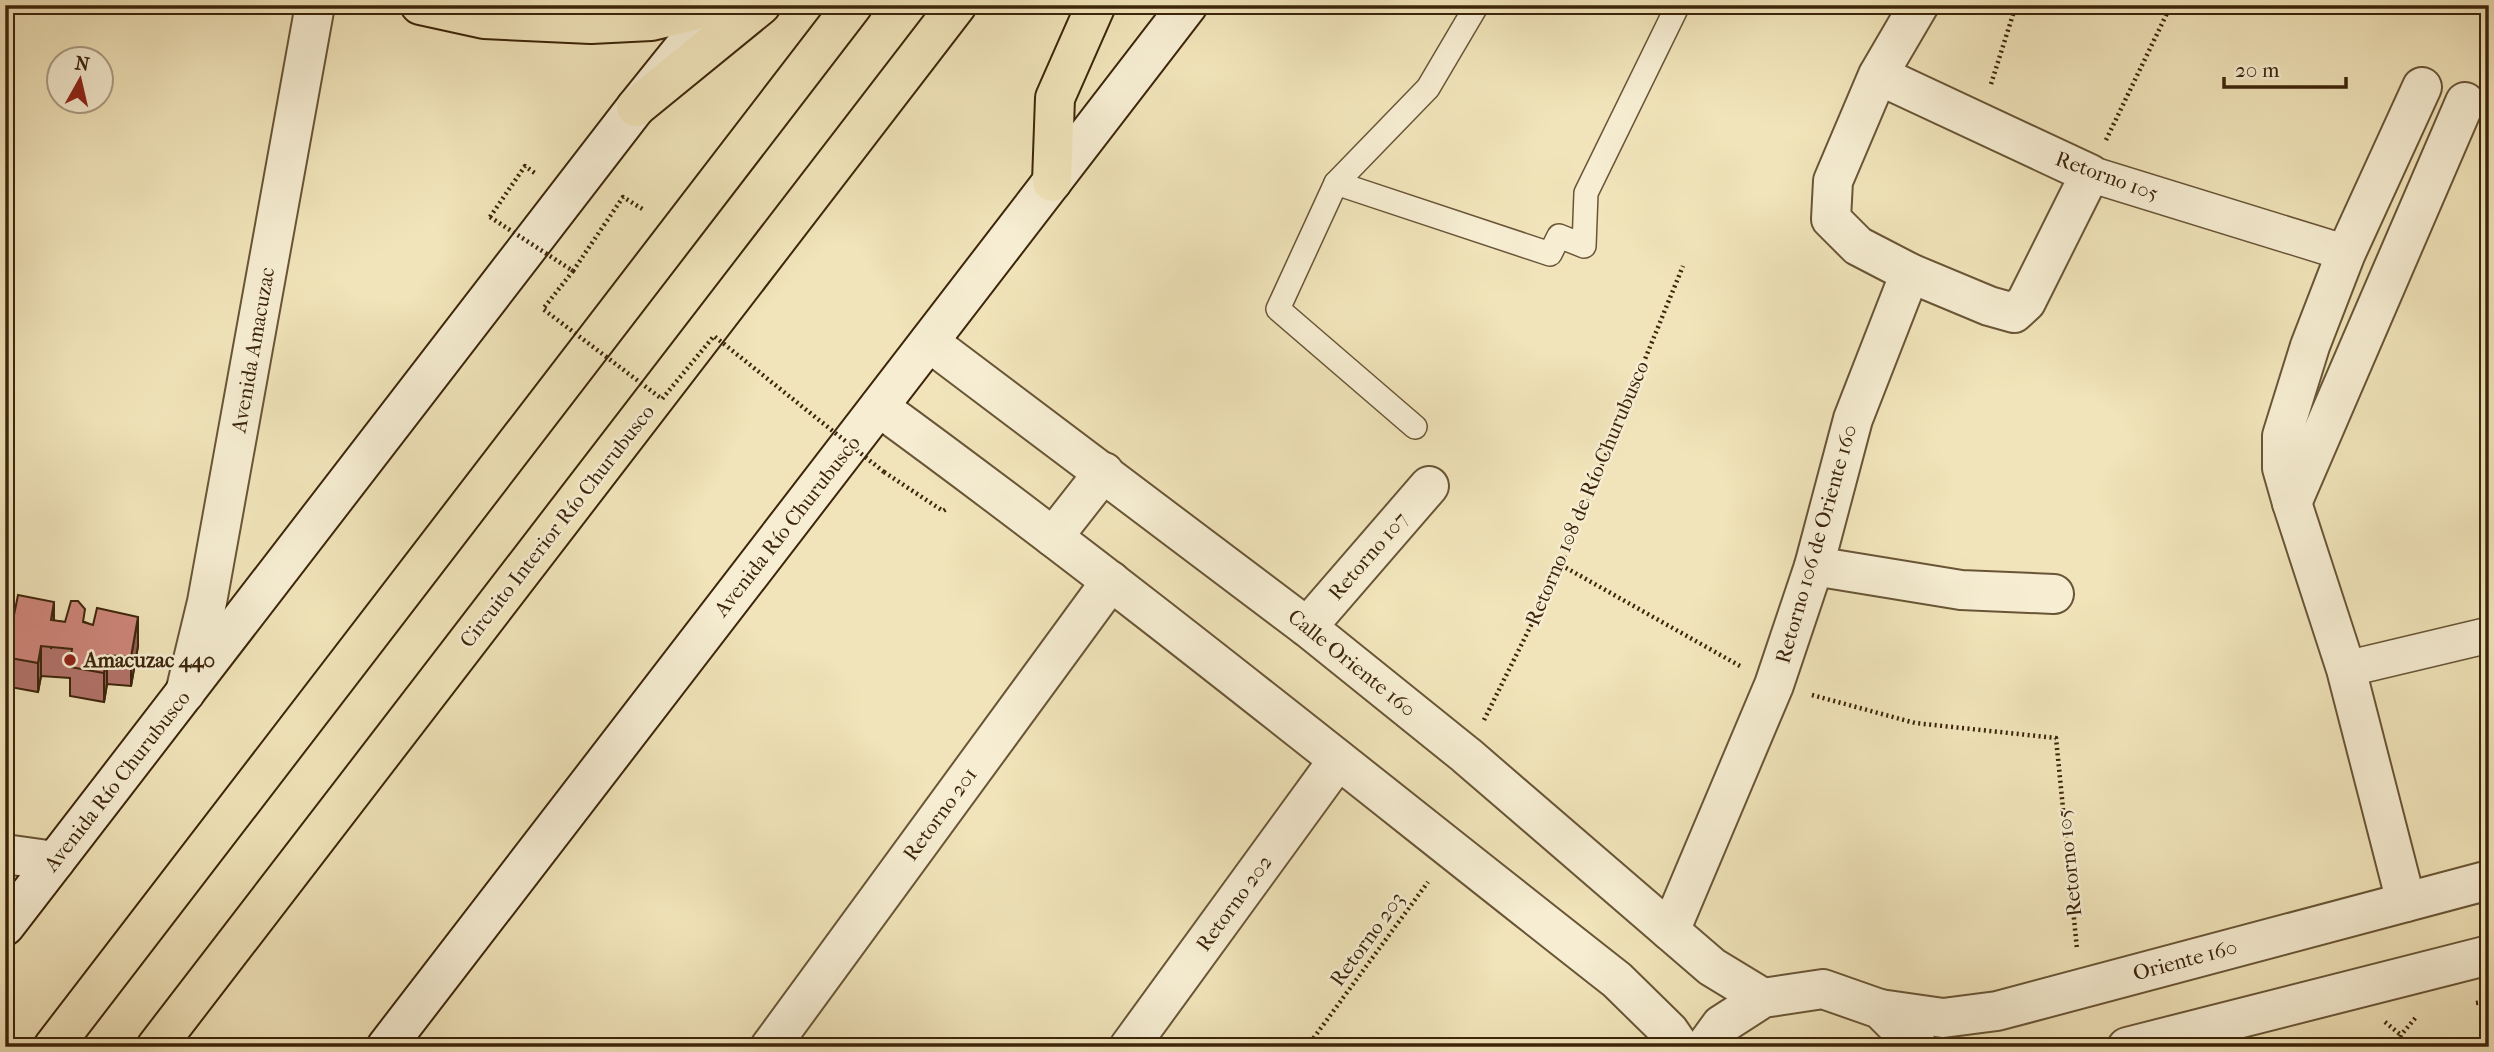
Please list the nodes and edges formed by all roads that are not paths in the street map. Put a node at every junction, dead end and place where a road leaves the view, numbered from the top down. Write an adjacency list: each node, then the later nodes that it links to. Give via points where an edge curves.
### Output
1 (315, 5): 35 (street, Avenida Amacuzac, via 207,602)
2 (420, 5): 12 (main road)
3 (718, 5): 12 (main road, via 651,21 591,24); 16 (street, Avenida Río Churubusco)
4 (761, 5): 16 (main road)
5 (853, 5): 46 (main road)
6 (957, 5): 47 (main road, Circuito Interior Río Churubusco)
7 (1096, 5): 18 (main road, via 1055,98)
8 (1188, 5): 18 (street, Avenida Río Churubusco)
9 (1477, 5): 19 (lane, via 1427,88)
10 (1678, 5): 19 (lane, via 1586,193 1584,246 1559,236 1550,254)
11 (1919, 5): 13 (street)
12 (485, 12)
13 (1878, 75): 17 (street, Retorno 105); 21 (street, via 1833,181 1831,219 1858,246)
14 (2422, 87): 20 (street)
15 (2465, 102): 27 (street)
16 (636, 107): 35 (street, Avenida Río Churubusco)
17 (2090, 174): 20 (street, Retorno 105); 21 (street, via 2026,302 2014,313)
18 (1052, 182): 22 (street, Avenida Río Churubusco)
19 (1336, 183): 24 (lane, via 1278,309)
20 (2346, 253): 27 (street, via 2282,436 2282,468)
21 (1910, 273): 29 (street, Retorno 106 de Oriente 160, via 1853,419)
22 (929, 342): 23 (street, Avenida Río Churubusco); 25 (street, Calle Oriente 160)
23 (878, 407): 28 (street); 48 (street, Avenida Río Churubusco)
24 (1415, 427)
25 (1104, 472): 28 (street); 32 (street, Calle Oriente 160)
26 (1429, 486): 32 (street, Retorno 107)
27 (2292, 503): 34 (street)
28 (1053, 537): 30 (street)
29 (1814, 566): 31 (street, via 1961,590); 42 (street, Retorno 106 de Oriente 160, via 1774,685)
30 (1111, 582): 36 (street); 49 (street, Retorno 201)
31 (2054, 594)
32 (1307, 627): 42 (street, Calle Oriente 160, via 1466,755)
33 (2489, 635): 34 (street)
34 (2346, 669): 40 (street)
35 (185, 693): 38 (street, Avenida Río Churubusco)
36 (1338, 760): 50 (street, Retorno 202); 51 (street, via 1616,981)
37 (5, 854): 38 (street)
38 (55, 861): 41 (street, Avenida Río Churubusco)
39 (2489, 880): 40 (street, Oriente 160)
40 (2406, 902): 45 (street, Oriente 160, via 1997,1011 1943,1018)
41 (9, 917)
42 (1670, 930): 44 (street, Calle Oriente 160, via 1712,967)
43 (2489, 954): 54 (street)
44 (1763, 998): 45 (street, via 1823,989); 52 (street, via 1721,1025)
45 (1880, 1009): 53 (street)
46 (53, 1047)
47 (156, 1047)
48 (386, 1047)
49 (770, 1047)
50 (1129, 1047)
51 (1680, 1047)
52 (1705, 1047)
53 (1918, 1047)
54 (2127, 1047)

